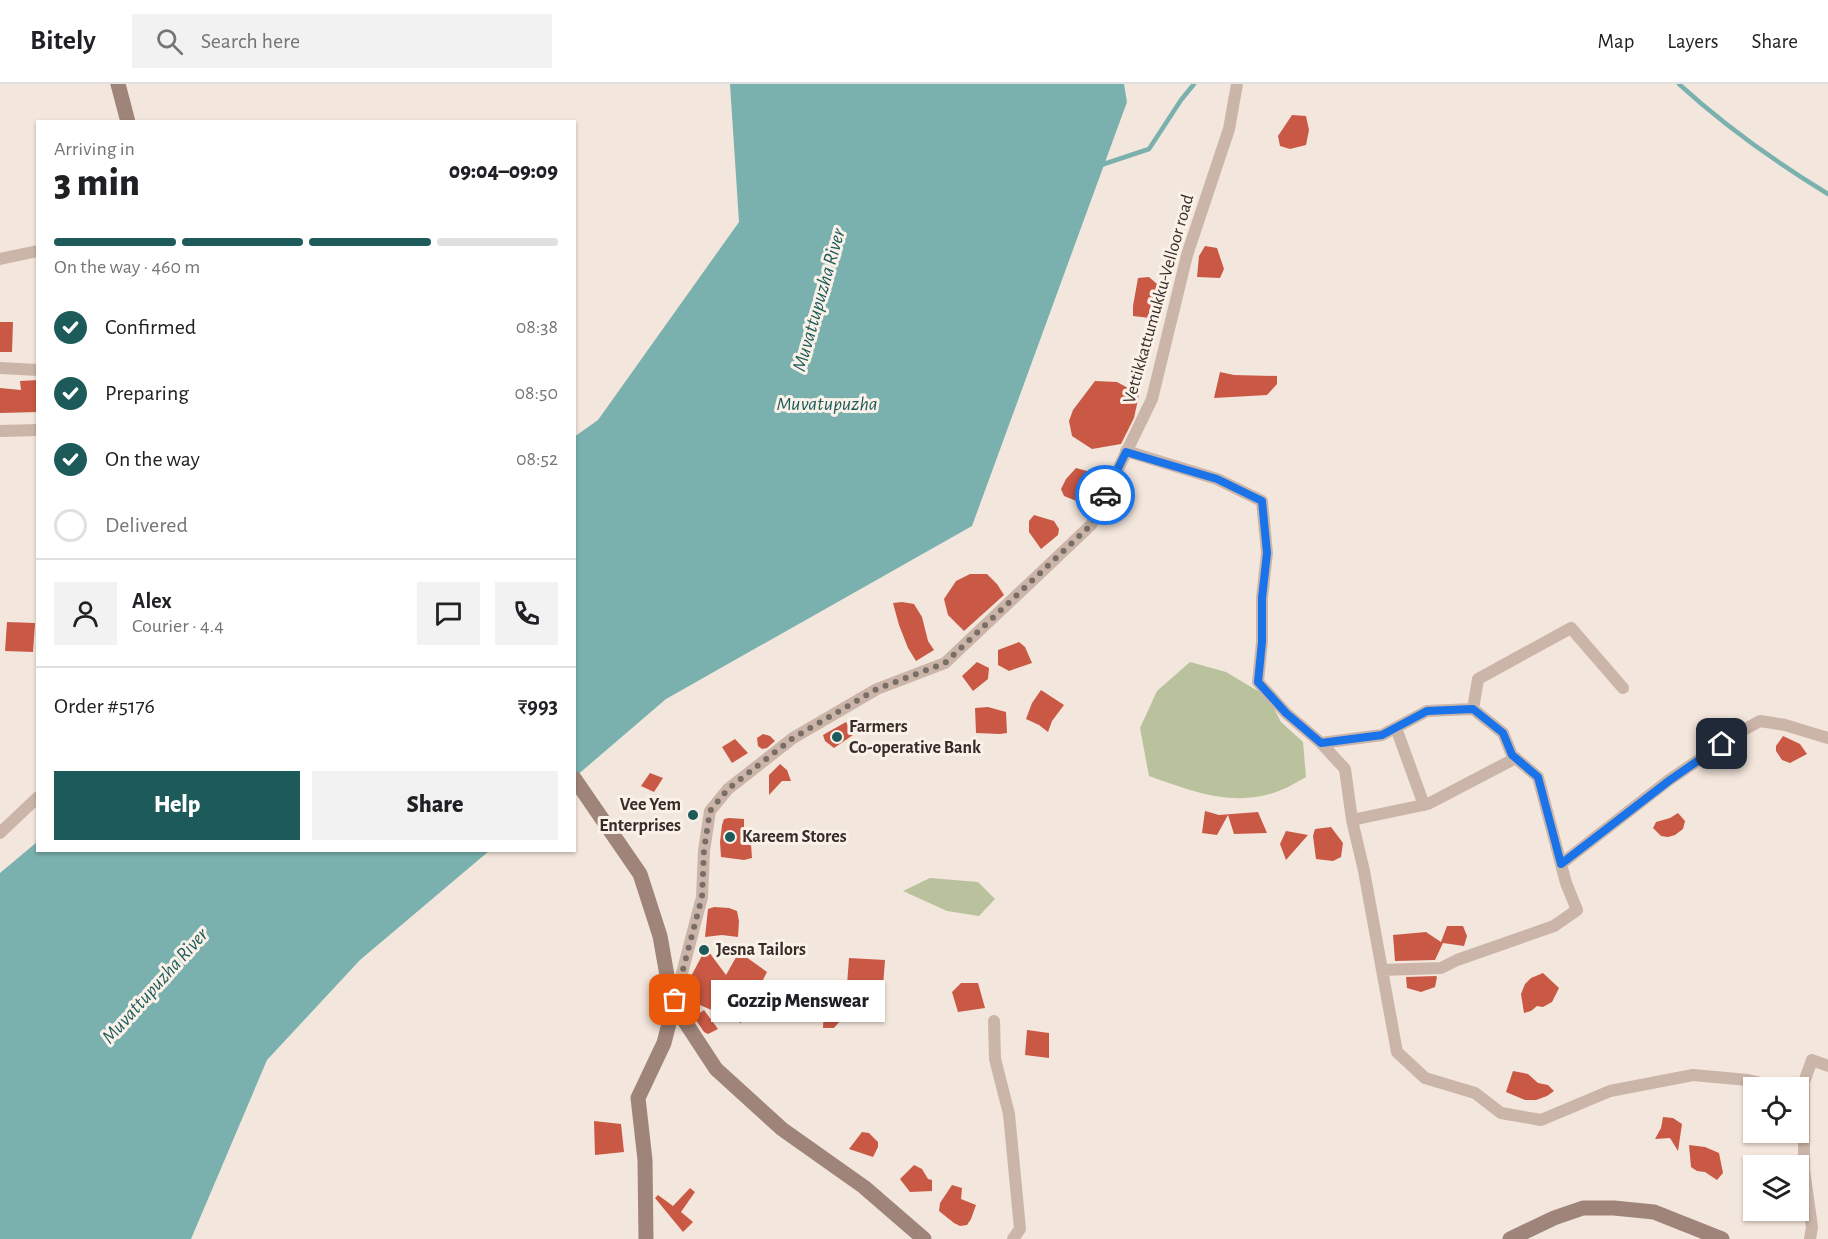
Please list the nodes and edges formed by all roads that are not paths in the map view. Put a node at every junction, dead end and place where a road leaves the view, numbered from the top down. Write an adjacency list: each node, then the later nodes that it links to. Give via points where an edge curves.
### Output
1 (118, 84): 3 (main road)
2 (1237, 84): 10 (street, Vettikkattumukku-Velloor road, via 1229,129 1187,255 1152,399)
3 (127, 120)
4 (36, 251): 5 (street)
5 (0, 259)
6 (0, 368): 7 (street)
7 (36, 370)
8 (36, 430): 9 (street)
9 (0, 431)
10 (1126, 452): 15 (street, via 1217,479 1262,501 1267,553 1258,682); 24 (street, Vettikkattumukku-Velloor road, via 1091,525 945,663 877,689 793,738 728,789 710,811 702,897)
11 (1623, 688): 12 (street, via 1571,628 1478,679)
12 (1473, 709): 13 (street, via 1427,711); 16 (street, via 1503,733)
13 (1396, 728): 15 (street, via 1382,735); 19 (street)
14 (1828, 738): 22 (street, via 1760,721 1670,780)
15 (1321, 743): 20 (street, via 1345,769)
16 (1516, 758): 19 (street); 22 (street, via 1538,777)
17 (576, 781): 24 (main road, via 639,874 660,936)
18 (36, 799): 21 (street)
19 (1424, 805): 20 (street)
20 (1352, 820): 23 (street)
21 (0, 833)
22 (1561, 864): 23 (street, via 1577,910 1554,926 1442,968)
23 (1382, 970): 28 (street, via 1397,1052 1425,1078 1475,1093 1502,1113 1541,1120 1610,1091 1693,1075)
24 (675, 1000): 30 (main road, via 664,1042 638,1098 645,1160); 31 (main road, via 678,1011 716,1069 782,1129 864,1187)
25 (994, 1021): 32 (street, via 995,1059 1009,1114 1020,1229)
26 (1828, 1066): 27 (street, via 1812,1060)
27 (1806, 1077)
28 (1743, 1080)
29 (1803, 1143): 35 (street)
30 (646, 1239)
31 (924, 1239)
32 (1013, 1239)
33 (1510, 1239): 34 (main road, via 1582,1208 1654,1212)
34 (1722, 1239)
35 (1810, 1239)

